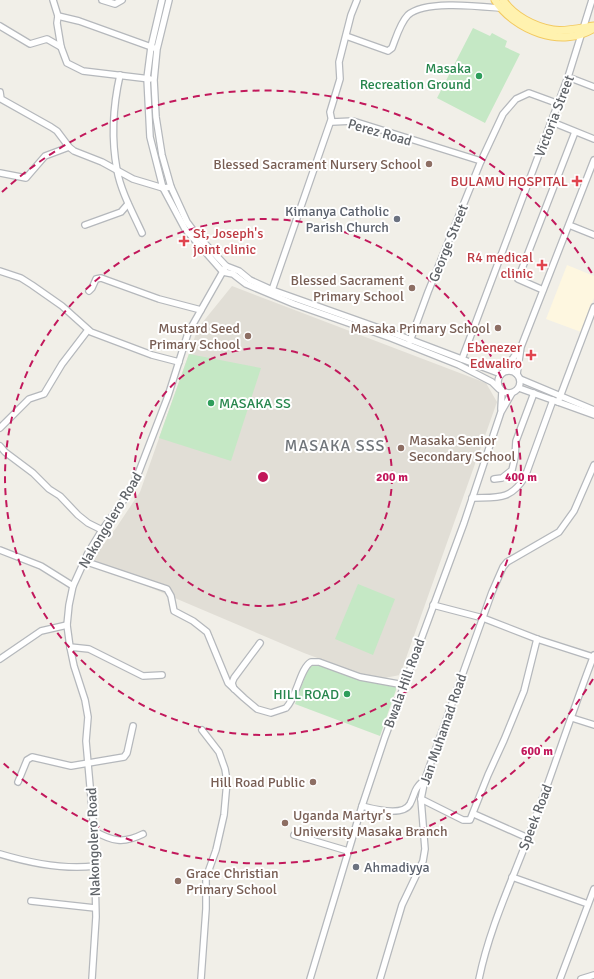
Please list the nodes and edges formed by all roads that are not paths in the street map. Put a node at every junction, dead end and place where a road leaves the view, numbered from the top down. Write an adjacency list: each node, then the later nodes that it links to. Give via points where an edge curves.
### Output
1 (53, 0): 11 (street)
2 (102, 0): 3 (street, via 115,4)
3 (122, 0)
4 (162, 0): 17 (street)
5 (169, 0): 18 (street)
6 (357, 0): 15 (street, Perez Road)
7 (495, 0): 10 (main road)
8 (592, 0): 14 (street, Victoria Street)
9 (460, 2): 10 (street); 15 (street, via 414,10 404,19 392,48 388,51)
10 (503, 4): 14 (main road, via 513,20 542,30 562,36)
11 (58, 16): 16 (street); 17 (street)
12 (0, 26): 16 (street, via 28,44 47,40)
13 (594, 27): 14 (main road)
14 (582, 31): 20 (street, Victoria Street)
15 (346, 36): 26 (street, Perez Road, via 339,62 340,79 330,112)
16 (61, 47): 19 (street, via 67,63 78,70)
17 (151, 47): 18 (street); 21 (street)
18 (157, 49): 22 (street)
19 (120, 75): 21 (street); 33 (street, via 113,108)
20 (568, 77): 23 (street); 25 (street, Victoria Street)
21 (147, 78): 22 (street); 36 (street, via 150,137)
22 (154, 80): 35 (street, via 162,155)
23 (594, 87)
24 (0, 92): 30 (street, via 1,99 57,131)
25 (559, 104): 27 (street, Victoria Street); 32 (street, George Street, via 529,93 516,100 503,114)
26 (331, 120): 32 (street, Perez Road, via 334,123 353,121); 45 (street)
27 (552, 122): 28 (street); 53 (street, Victoria Street)
28 (576, 132): 29 (street); 46 (street, via 518,279)
29 (594, 139)
30 (69, 147): 33 (street); 34 (street, via 45,156 26,178)
31 (594, 160): 39 (street)
32 (481, 161): 51 (street, George Street)
33 (117, 170): 36 (street, via 133,179); 37 (street)
34 (0, 173)
35 (171, 187): 36 (street); 42 (street, via 187,222)
36 (163, 188): 44 (street, via 185,229)
37 (128, 204): 38 (street, via 120,212); 40 (street)
38 (85, 224)
39 (569, 225): 41 (street); 46 (street)
40 (142, 233)
41 (594, 235)
42 (226, 266): 44 (street, Nakongolero Road); 45 (street)
43 (0, 271): 50 (street, via 21,278 32,285 62,306)
44 (223, 272): 48 (street, Nakongolero Road); 51 (street, via 233,274 246,284 294,304)
45 (272, 290): 51 (street)
46 (543, 290): 52 (street)
47 (88, 291): 48 (street, via 96,279 101,278 159,299)
48 (201, 310): 54 (street, Nakongolero Road, via 188,333)
49 (594, 310): 61 (street)
50 (88, 330): 54 (street); 65 (street, via 62,364 44,394 28,399)
51 (410, 343): 53 (street); 58 (street, via 492,382)
52 (521, 346): 55 (street); 56 (street)
53 (462, 359): 55 (street)
54 (179, 362): 70 (street, Nakongolero Road, via 138,474 126,497)
55 (502, 373): 56 (street, via 511,370); 58 (street, via 497,380)
56 (518, 377): 57 (street); 61 (street)
57 (519, 388): 59 (street); 60 (street)
58 (500, 390): 59 (street); 63 (street)
59 (512, 393): 63 (street, Bwala Hill Road)
60 (534, 393): 61 (street); 68 (street, via 516,441 512,470 502,478)
61 (557, 400): 62 (street); 64 (street); 69 (street, via 519,486 510,494 497,498)
62 (594, 410)
63 (501, 412): 69 (street, Bwala Hill Road)
64 (594, 415)
65 (0, 428)
66 (0, 446): 70 (street, via 34,473 78,515)
67 (594, 464): 75 (street, Jan Muhamad Road, via 574,511 559,532 503,566)
68 (494, 479)
69 (472, 498): 74 (street, Bwala Hill Road)
70 (102, 530): 72 (street, Nakongolero Road)
71 (0, 550): 73 (street, via 41,566)
72 (84, 561): 73 (street, Nakongolero Road); 84 (street, via 167,589 174,611 208,633 228,683)
73 (73, 586): 76 (street, Nakongolero Road)
74 (433, 605): 75 (street); 83 (street, Bwala Hill Road)
75 (483, 618): 77 (street); 90 (street, Jan Muhamad Road)
76 (67, 625): 79 (street, Nakongolero Road); 81 (street, via 41,631)
77 (538, 639): 80 (street); 94 (street, via 524,691)
78 (260, 643): 84 (street, via 234,678)
79 (70, 647): 82 (street, via 92,651 143,676); 89 (street, Nakongolero Road, via 86,700)
80 (594, 656): 85 (street, Speek Road)
81 (0, 658)
82 (162, 675)
83 (404, 685): 84 (street, via 360,677 314,662 307,666 289,705 278,712 257,709); 93 (street, Bwala Hill Road)
84 (234, 689)
85 (572, 718): 86 (street); 98 (street, Speek Road)
86 (594, 725)
87 (133, 726): 89 (street, via 128,753 124,757)
88 (202, 730): 109 (street, via 219,752 227,781 224,815 206,878)
89 (88, 763): 91 (street, via 69,766 32,757 27,760); 95 (street, Nakongolero Road)
90 (425, 779): 92 (street, Jan Muhamad Road); 93 (street, via 415,789 410,804 402,809 379,810)
91 (18, 782)
92 (421, 799): 94 (street, via 464,820 470,820); 111 (street, Jan Muhamad Road, via 425,849 423,860 402,905)
93 (362, 806): 99 (street, Bwala Hill Road)
94 (474, 814): 98 (street)
95 (94, 831): 96 (street, via 115,840 127,840); 101 (street, Nakongolero Road)
96 (143, 834)
97 (294, 835): 99 (street)
98 (528, 838): 102 (street, Speek Road)
99 (348, 851): 110 (street, Bwala Hill Road)
100 (0, 854): 101 (street, via 47,865 75,868)
101 (94, 866): 106 (street, Nakongolero Road)
102 (512, 878): 105 (street); 112 (street, Speek Road, via 489,936)
103 (594, 889): 105 (street)
104 (31, 901): 106 (street)
105 (588, 904): 113 (street)
106 (95, 908): 108 (street, Nakongolero Road)
107 (594, 975): 114 (street)
108 (92, 979)
109 (201, 979)
110 (310, 979)
111 (380, 979)
112 (479, 979)
113 (560, 979)
114 (581, 979)

